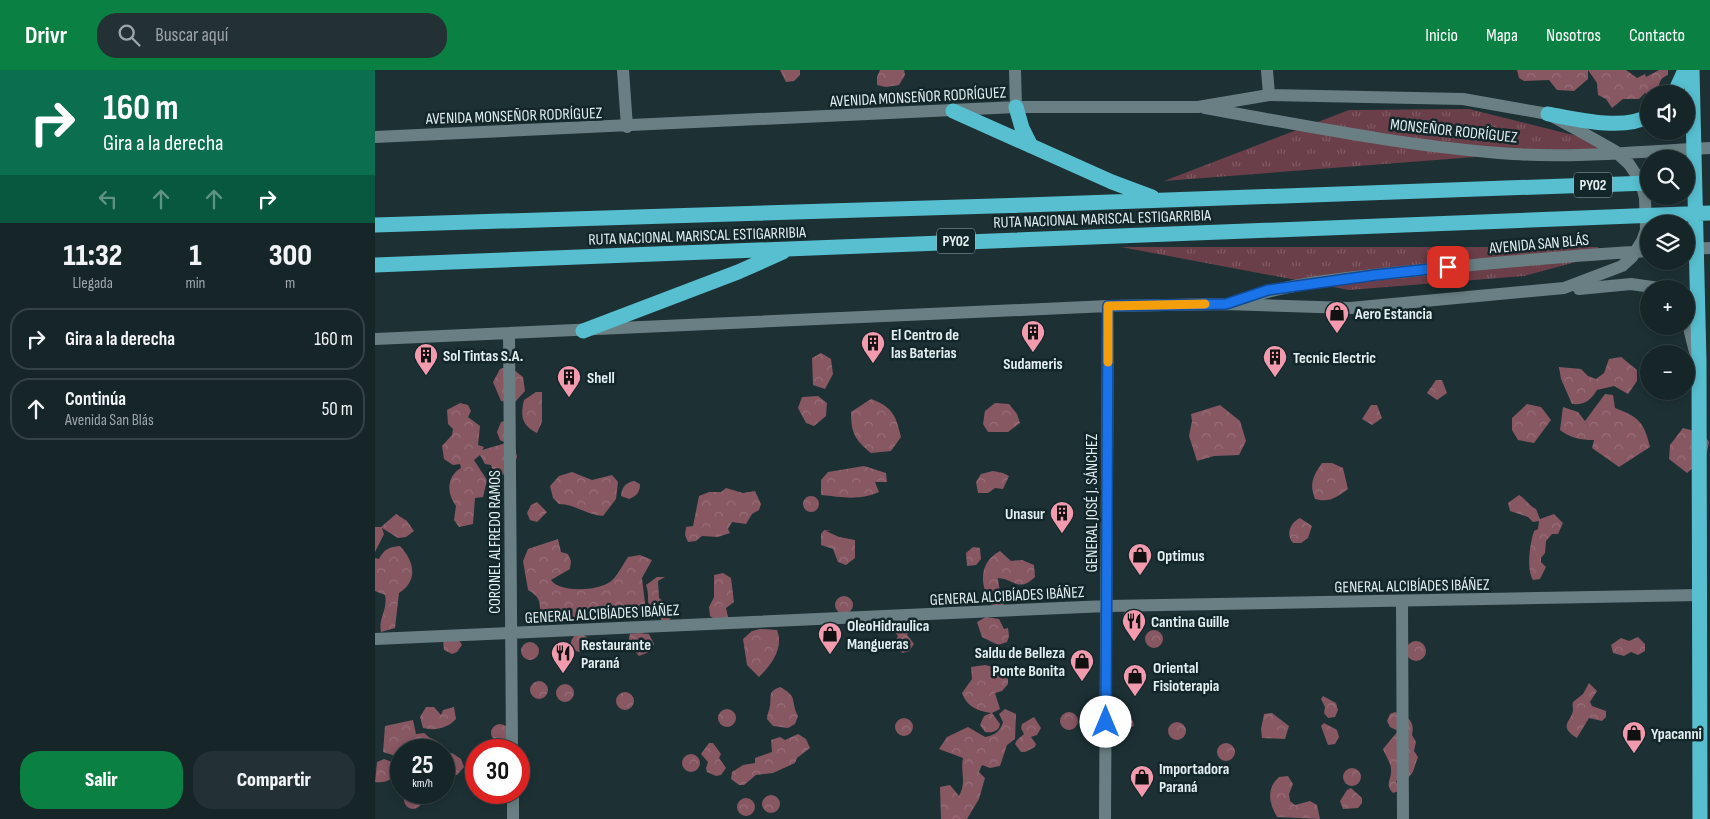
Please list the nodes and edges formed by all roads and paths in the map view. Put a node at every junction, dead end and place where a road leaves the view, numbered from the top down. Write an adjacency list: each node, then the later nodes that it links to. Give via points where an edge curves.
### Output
1 (623, 70): 13 (street)
2 (1015, 70): 9 (street)
3 (1267, 70): 7 (street)
4 (1685, 70): 6 (highway)
5 (1692, 70): 36 (highway)
6 (1678, 85)
7 (1269, 95): 8 (street, AVENIDA MONSEÑOR RODRÍGUEZ); 11 (street, AVENIDA MONSEÑOR RODRÍGUEZ, via 1463,99)
8 (1198, 107): 9 (street, AVENIDA MONSEÑOR RODRÍGUEZ); 16 (street, MONSEÑOR RODRÍGUEZ, via 1419,145 1514,154)
9 (1016, 108): 10 (street, AVENIDA MONSEÑOR RODRÍGUEZ); 15 (highway)
10 (953, 111): 13 (street, AVENIDA MONSEÑOR RODRÍGUEZ); 15 (highway)
11 (1547, 114): 12 (highway, via 1605,123); 29 (street, AVENIDA MONSEÑOR RODRÍGUEZ, via 1602,143 1629,164 1641,182 1647,211 1642,242 1632,257 1622,266)
12 (1640, 118)
13 (627, 127): 14 (street, AVENIDA MONSEÑOR RODRÍGUEZ)
14 (375, 137)
15 (1031, 146): 20 (highway, via 1111,182)
16 (1710, 148)
17 (1710, 180): 18 (highway)
18 (1695, 181)
19 (1640, 182): 20 (highway, RUTA NACIONAL MARISCAL ESTIGARRIBIA / PY02)
20 (1161, 200): 22 (highway, RUTA NACIONAL MARISCAL ESTIGARRIBIA / PY02)
21 (1710, 213): 24 (highway, RUTA NACIONAL MARISCAL ESTIGARRIBIA / PY02)
22 (375, 225)
23 (1710, 248): 25 (street)
24 (790, 249): 27 (highway, RUTA NACIONAL MARISCAL ESTIGARRIBIA / PY02); 32 (highway)
25 (1695, 249)
26 (1640, 251): 30 (street, AVENIDA SAN BLÁS, via 1375,275 1268,290)
27 (375, 265)
28 (1640, 285): 29 (street)
29 (1564, 288): 30 (street, via 1350,308)
30 (1226, 304): 31 (street)
31 (1108, 306): 32 (street); 39 (street, GENERAL JOSÉ J. SÁNCHEZ)
32 (583, 331): 33 (street)
33 (509, 334): 35 (street); 40 (street, CORONEL ALFREDO RAMOS)
34 (1690, 335): 36 (street)
35 (375, 338)
36 (1699, 361): 37 (highway)
37 (1700, 594): 38 (street, GENERAL ALCIBÍADES IBÁÑEZ); 47 (highway)
38 (1402, 602): 39 (street, GENERAL ALCIBÍADES IBÁÑEZ); 46 (street)
39 (1107, 606): 40 (street, GENERAL ALCIBÍADES IBÁÑEZ); 45 (street, GENERAL JOSÉ J. SÁNCHEZ)
40 (511, 633): 41 (street, GENERAL ALCIBÍADES IBÁÑEZ); 42 (street, CORONEL ALFREDO RAMOS)
41 (375, 639)
42 (512, 739)
43 (513, 804): 44 (street)
44 (513, 819)
45 (1105, 819)
46 (1403, 819)
47 (1700, 819)

